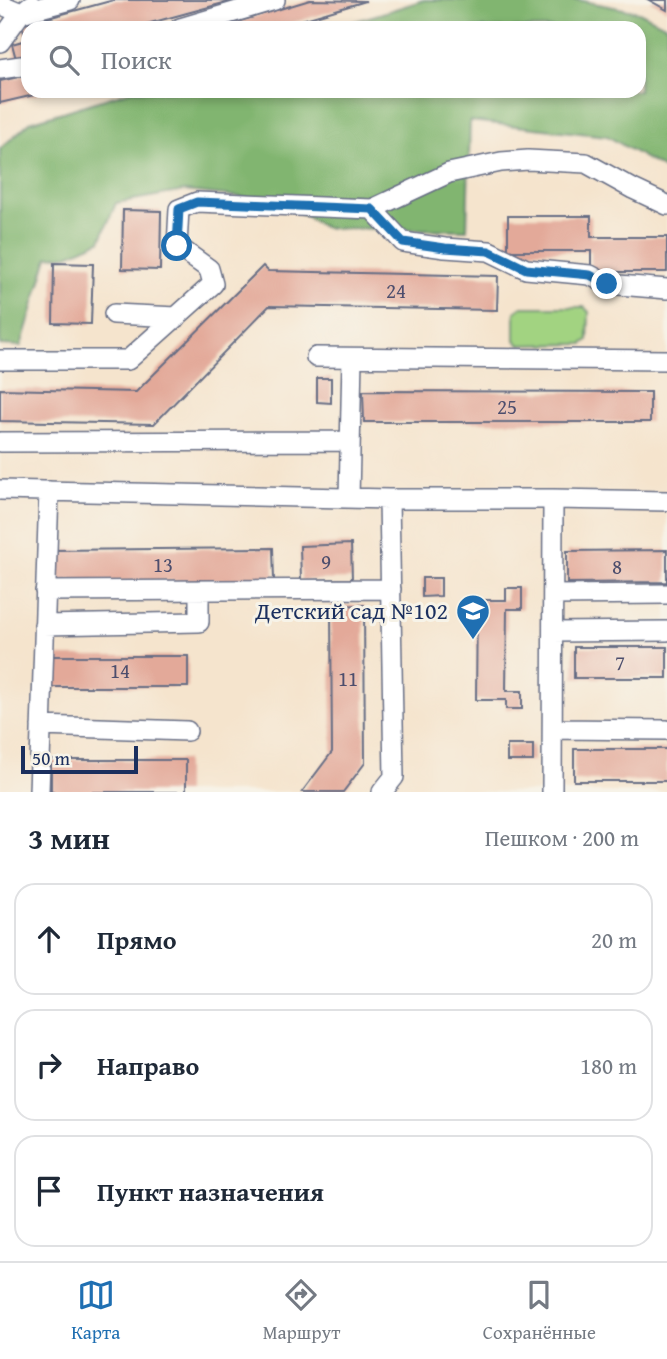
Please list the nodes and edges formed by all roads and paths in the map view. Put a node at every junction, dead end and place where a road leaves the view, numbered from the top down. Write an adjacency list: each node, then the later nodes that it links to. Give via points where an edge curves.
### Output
1 (37, 0): 5 (lane)
2 (70, 0): 5 (lane)
3 (275, 0): 6 (lane)
4 (0, 4): 5 (lane)
5 (21, 13): 7 (lane)
6 (204, 21)
7 (0, 42)
8 (21, 66): 9 (lane)
9 (0, 69)
10 (667, 205): 11 (lane, via 586,163 528,160 449,173)
11 (372, 209): 12 (lane, via 403,242 489,251 526,269); 14 (lane, via 197,202 179,209 177,246 209,269 213,284)
12 (667, 289)
13 (114, 314): 14 (lane)
14 (177, 317): 17 (lane, via 128,360)
15 (316, 357): 16 (lane)
16 (352, 358): 18 (lane); 19 (lane)
17 (0, 360)
18 (667, 360)
19 (351, 441): 20 (lane); 23 (lane)
20 (0, 442)
21 (0, 490): 22 (lane)
22 (48, 491): 23 (lane); 29 (lane)
23 (349, 498): 24 (lane)
24 (389, 499): 25 (lane); 27 (lane)
25 (553, 499): 26 (lane); 31 (lane)
26 (667, 501)
27 (391, 589): 28 (lane); 40 (lane, via 394,777)
28 (199, 590): 29 (lane); 32 (lane, via 199,622)
29 (46, 591): 32 (lane)
30 (667, 594): 31 (lane)
31 (553, 595): 34 (lane)
32 (44, 625): 35 (lane)
33 (667, 631): 34 (lane)
34 (553, 632): 36 (lane)
35 (41, 726): 38 (lane); 39 (lane)
36 (553, 729): 37 (lane); 41 (lane)
37 (667, 730)
38 (187, 731)
39 (39, 792)
40 (382, 792)
41 (552, 792)

